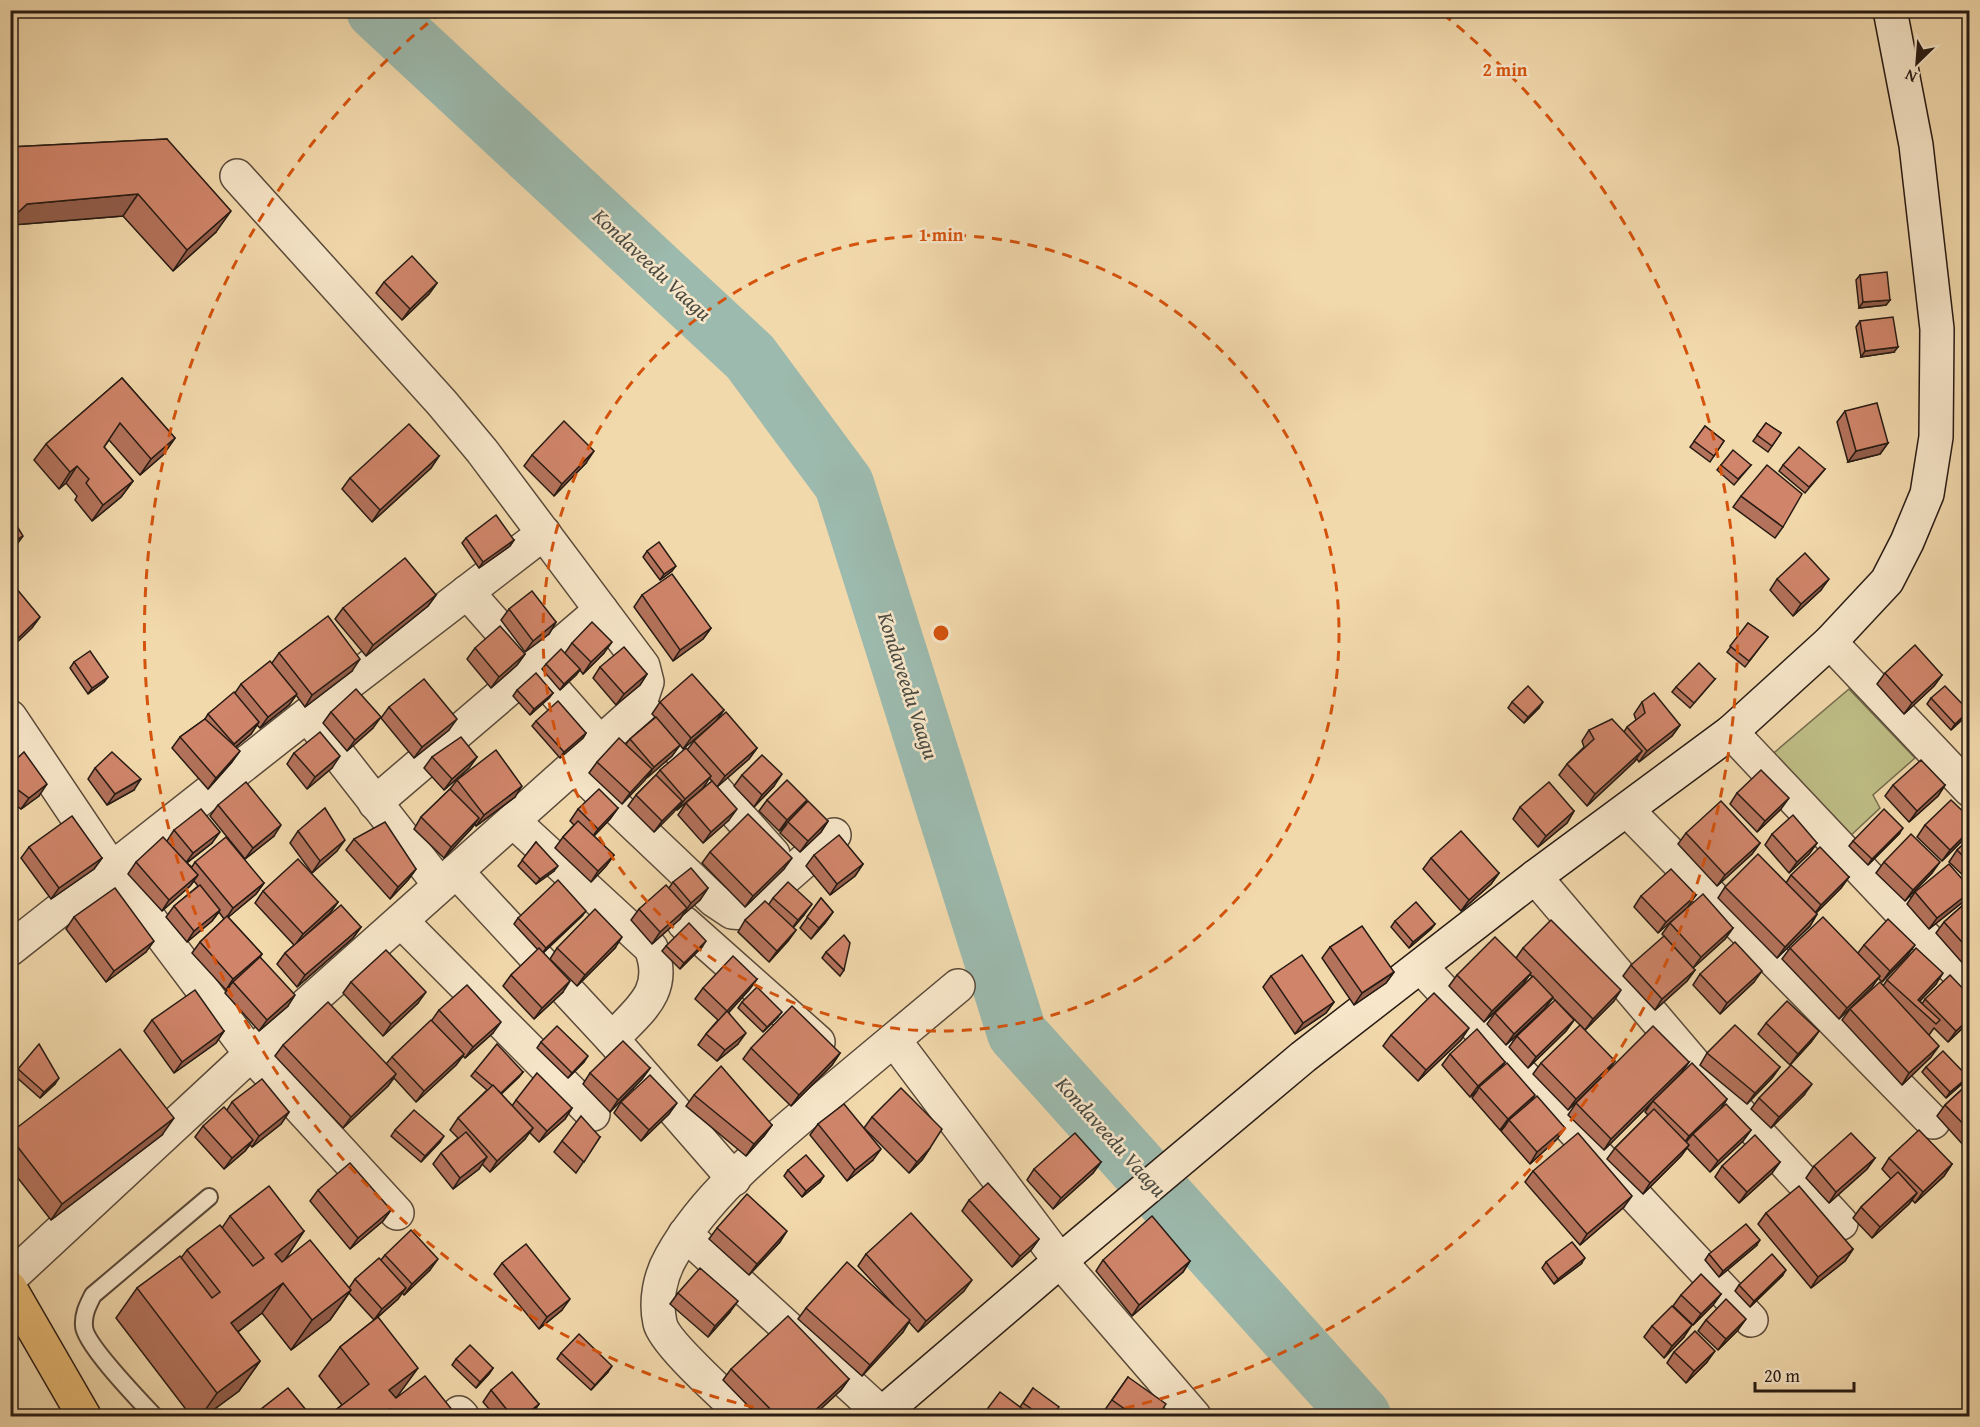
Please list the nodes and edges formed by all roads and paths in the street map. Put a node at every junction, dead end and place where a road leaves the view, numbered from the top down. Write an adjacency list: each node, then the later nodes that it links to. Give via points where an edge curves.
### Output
1 (1890, 10): 6 (street, via 1916,145 1937,329 1936,437 1927,494 1887,581)
2 (237, 176): 3 (street, via 442,403)
3 (544, 533): 4 (street); 5 (street)
4 (467, 591): 7 (street); 9 (street)
5 (601, 610): 7 (street); 8 (street, via 643,666 647,682)
6 (1830, 642): 11 (street); 14 (street)
7 (533, 667): 12 (street); 15 (street)
8 (639, 706): 12 (street); 20 (street)
9 (307, 715): 15 (street); 19 (street)
10 (10, 717): 19 (street)
11 (1731, 732): 16 (street); 29 (street)
12 (600, 743): 13 (street)
13 (574, 766): 17 (street); 23 (street)
14 (1970, 790)
15 (375, 803): 22 (street)
16 (1627, 810): 21 (street); 36 (street)
17 (513, 821): 22 (street); 26 (street)
18 (834, 835): 20 (street)
19 (112, 869): 27 (street); 33 (street)
20 (791, 873): 23 (street, via 745,913 732,912)
21 (1535, 877): 28 (street); 40 (street, via 1695,1065)
22 (448, 878): 24 (street); 31 (street)
23 (714, 900): 25 (street)
24 (400, 921): 33 (street); 35 (street)
25 (684, 923): 26 (street); 34 (street)
26 (651, 948): 31 (street, via 656,968 649,1000)
27 (10, 949)
28 (1421, 967): 42 (street, via 1303,1057); 45 (street)
29 (1970, 985)
30 (958, 986): 32 (street)
31 (612, 1039): 37 (street)
32 (894, 1040): 34 (street); 42 (street)
33 (251, 1054): 39 (street); 43 (street)
34 (854, 1073): 37 (street, via 762,1150)
35 (593, 1114)
36 (1934, 1122)
37 (734, 1179): 41 (street)
38 (209, 1197): 47 (lane, via 93,1295 85,1312 83,1328 94,1347)
39 (397, 1213)
40 (1841, 1224)
41 (685, 1234): 48 (street, via 670,1259 658,1293 660,1325 680,1352); 49 (street)
42 (1060, 1261): 49 (street); 50 (street)
43 (10, 1278)
44 (10, 1288): 46 (main road)
45 (1751, 1320)
46 (84, 1416)
47 (154, 1416)
48 (745, 1416)
49 (882, 1416)
50 (1194, 1416)

